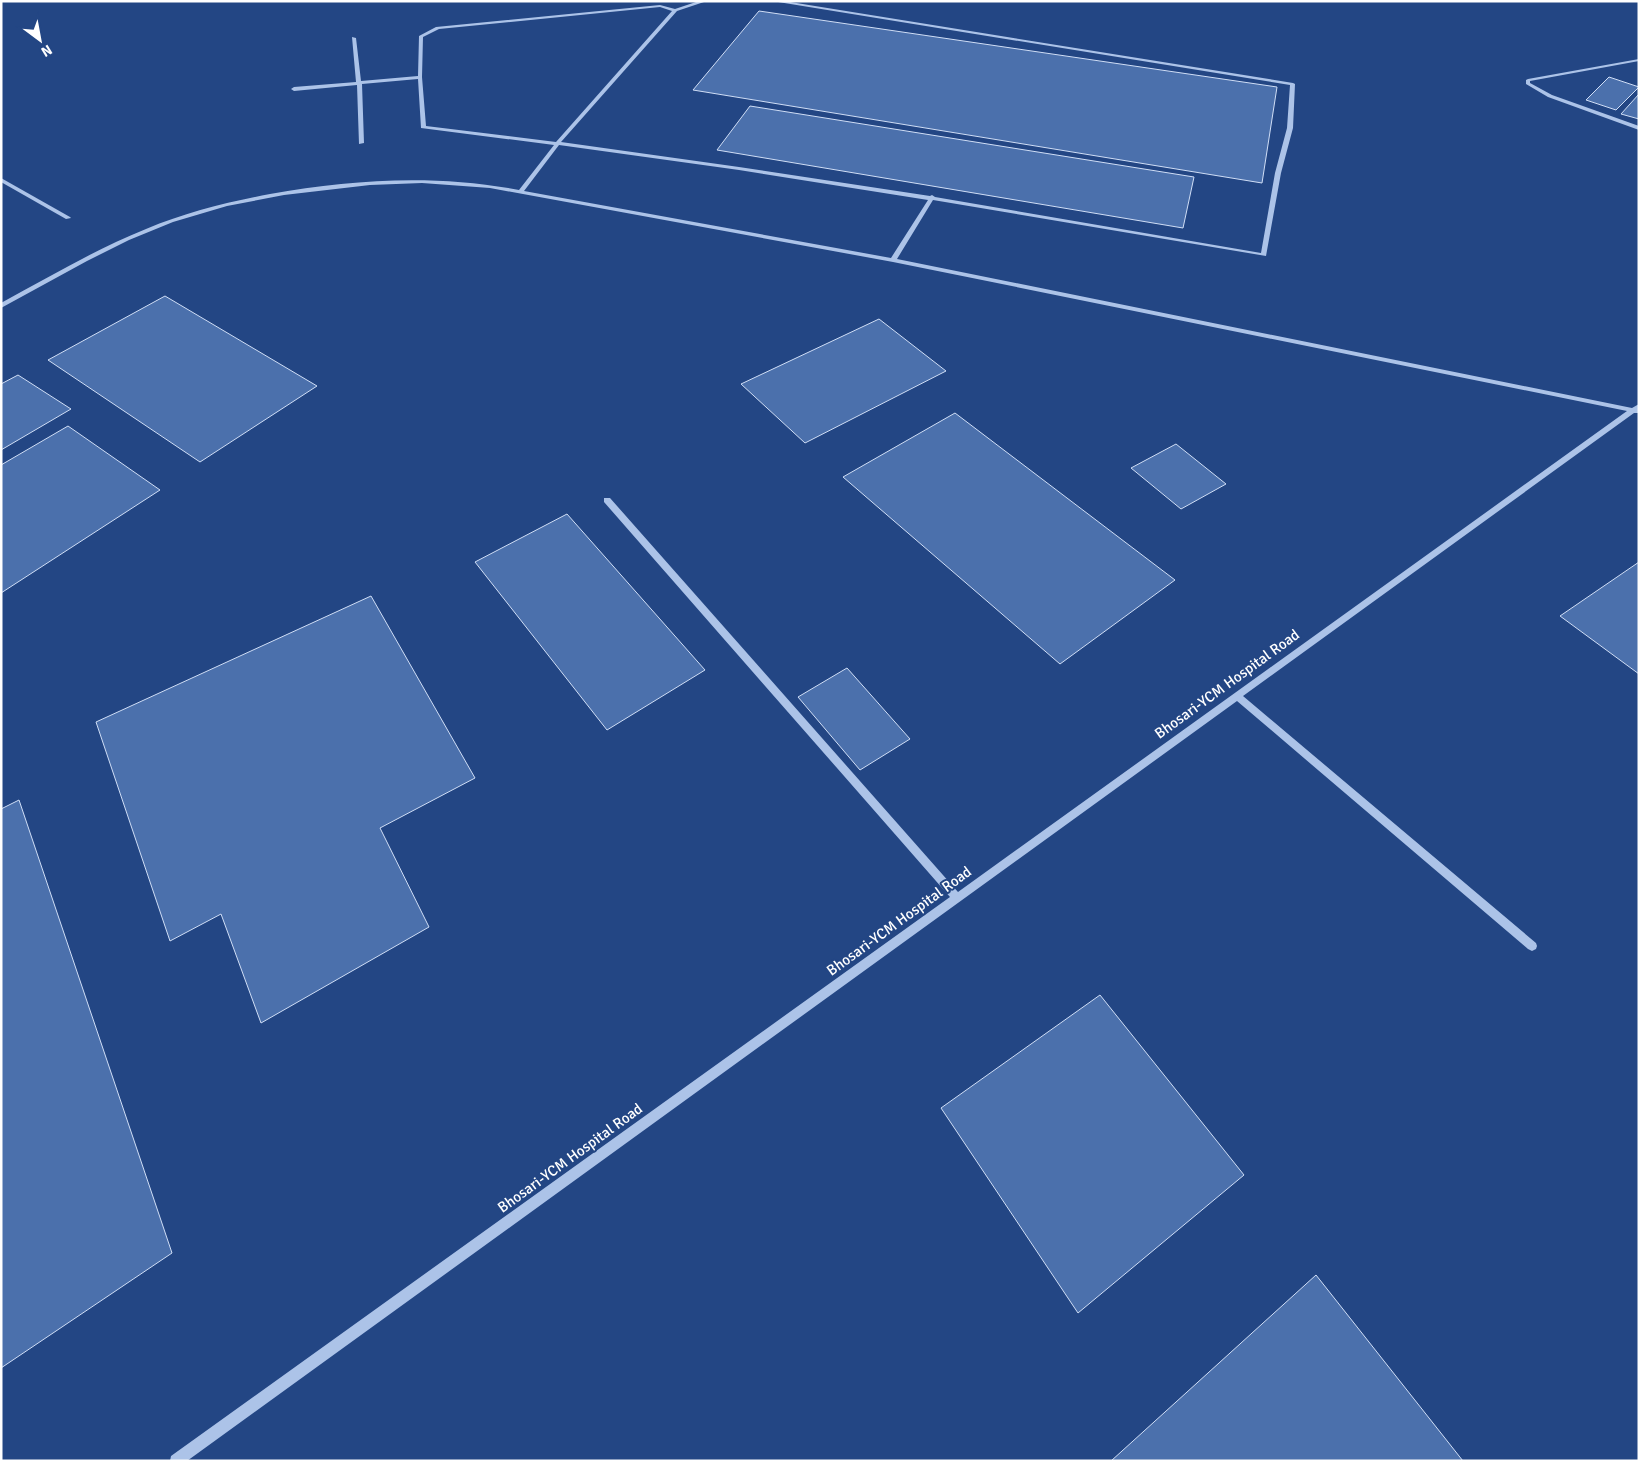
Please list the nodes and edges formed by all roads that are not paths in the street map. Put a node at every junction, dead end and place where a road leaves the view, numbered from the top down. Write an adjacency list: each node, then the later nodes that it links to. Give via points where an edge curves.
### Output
1 (705, 1): 3 (street)
2 (774, 1): 14 (street, via 1293,84 1290,128 1278,173 1264,255)
3 (675, 10): 6 (street, via 660,6 438,28 421,36); 10 (street)
4 (354, 38): 7 (street)
5 (1639, 60): 9 (street, via 1528,80 1528,84 1550,96)
6 (420, 77): 7 (street); 10 (street, via 423,126)
7 (359, 83): 8 (street); 11 (street)
8 (294, 89)
9 (1639, 128)
10 (559, 142): 13 (street); 14 (street)
11 (361, 143)
12 (1, 180): 15 (street)
13 (520, 192): 16 (street); 17 (street, via 490,186 400,181 298,191 241,203 171,221 77,264)
14 (932, 197): 16 (lane)
15 (68, 218)
16 (893, 260): 18 (street)
17 (1, 306)
18 (1637, 409): 20 (street, Bhosari-YCM Hospital Road)
19 (607, 500): 21 (street)
20 (1237, 696): 21 (street, Bhosari-YCM Hospital Road); 22 (street)
21 (957, 898): 23 (street, Bhosari-YCM Hospital Road)
22 (1532, 946)
23 (176, 1461)

